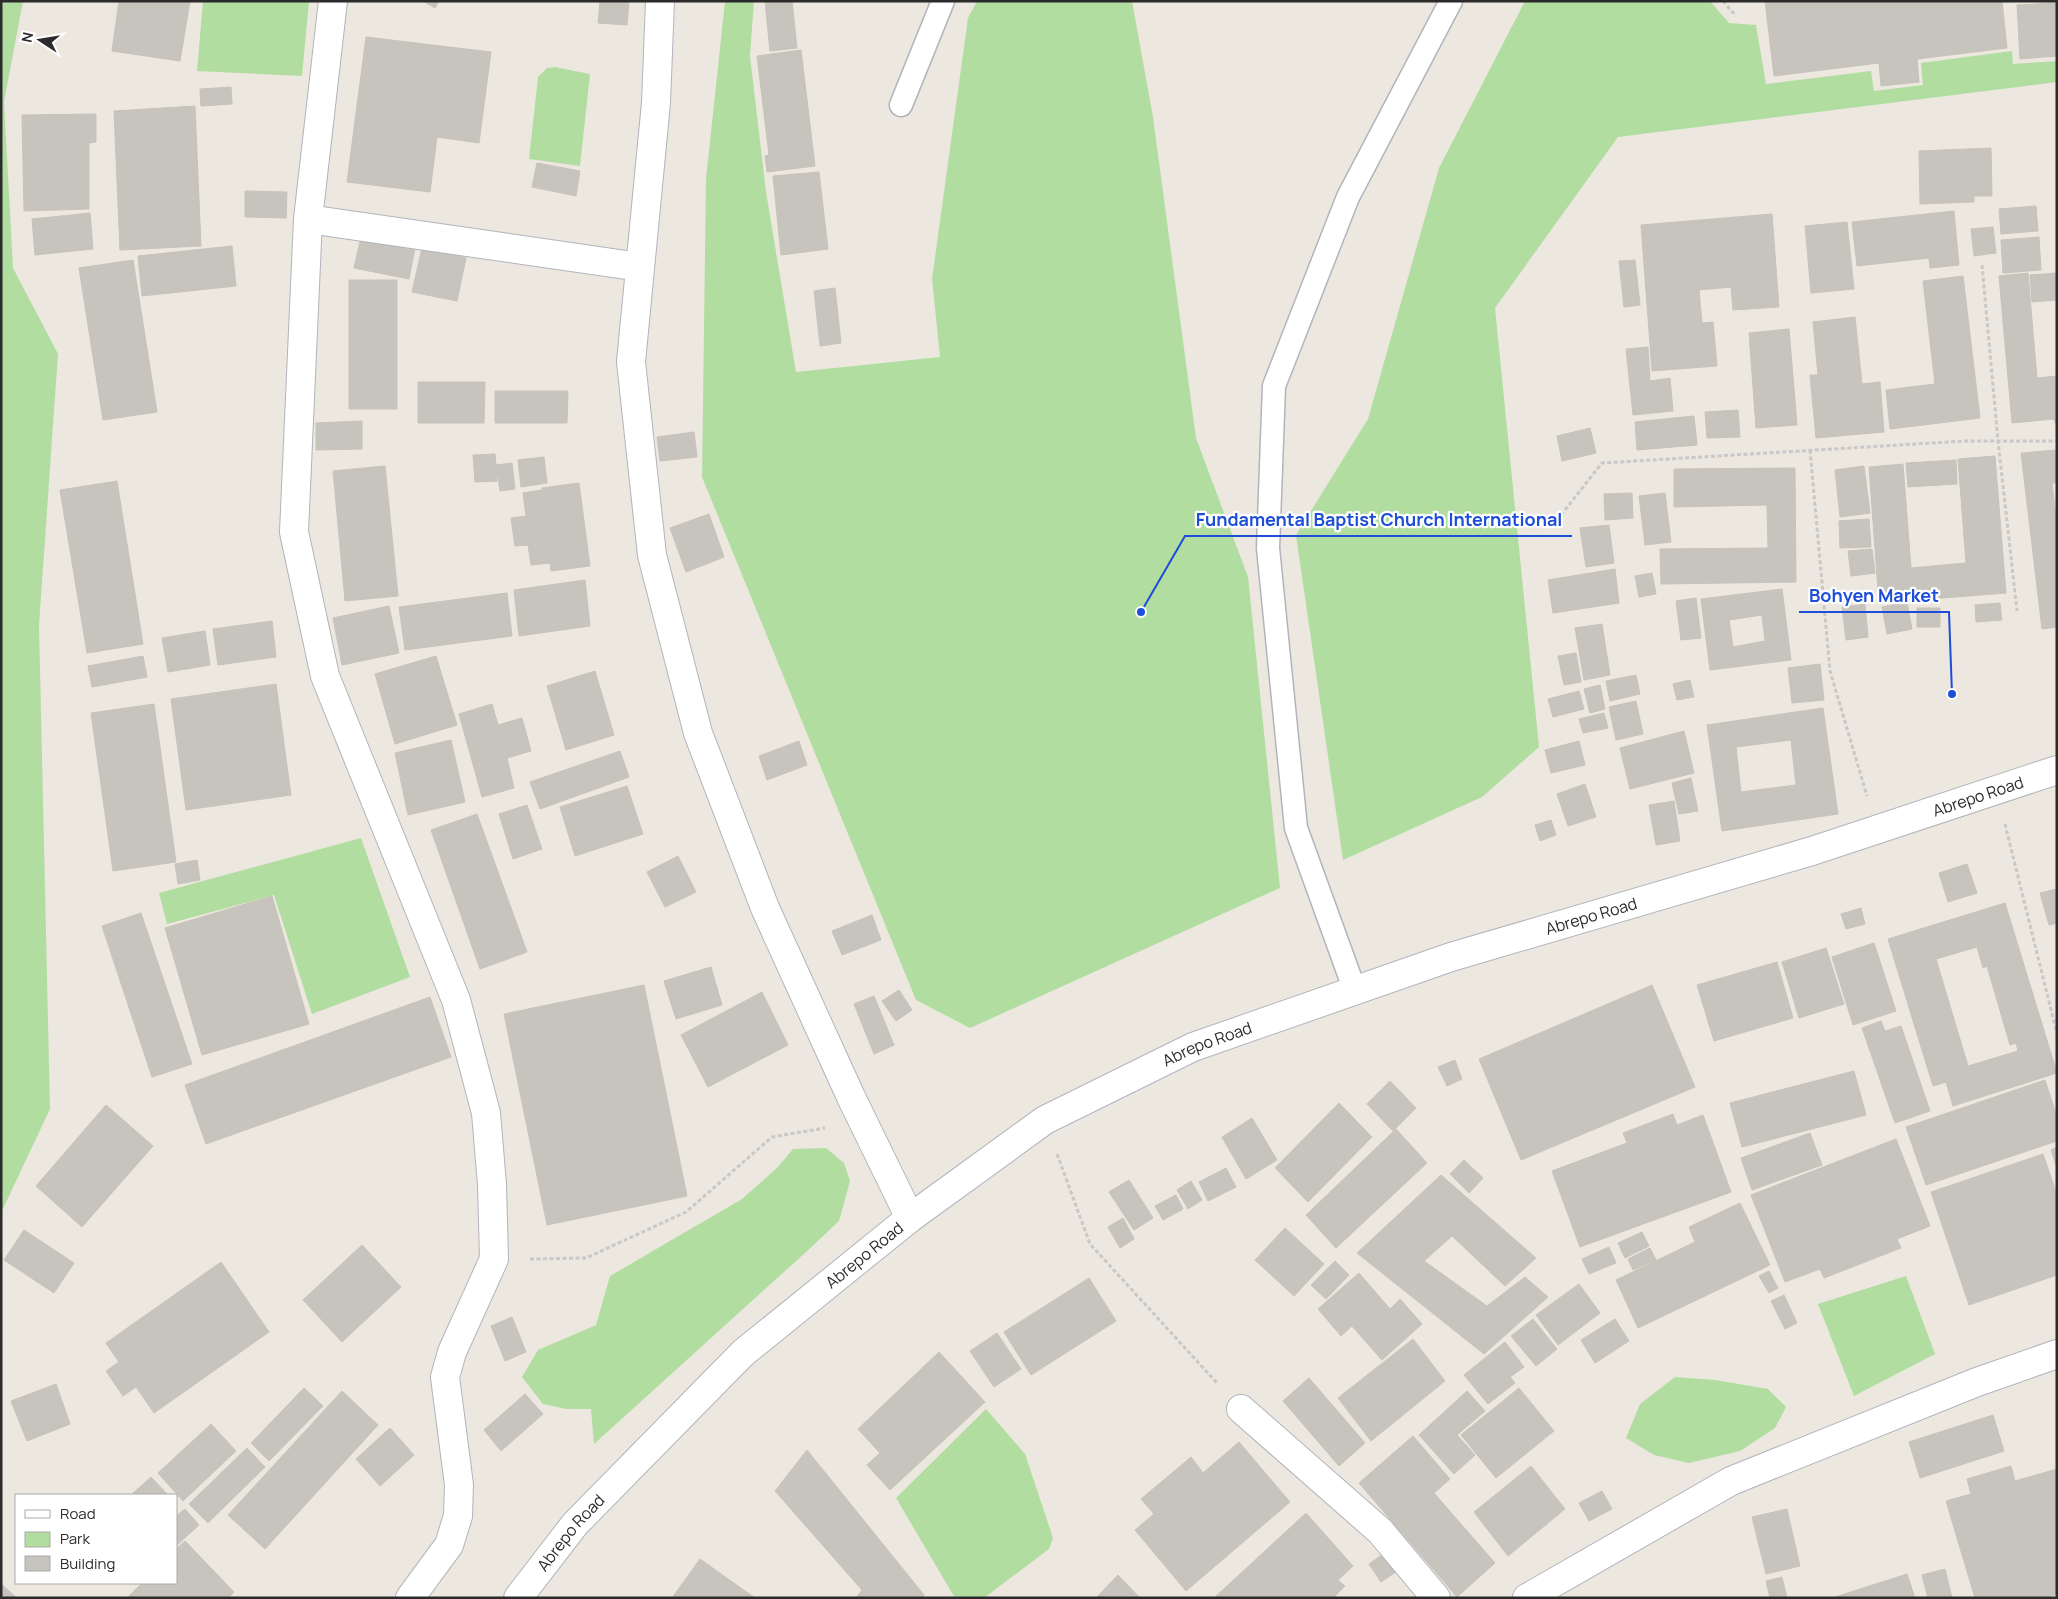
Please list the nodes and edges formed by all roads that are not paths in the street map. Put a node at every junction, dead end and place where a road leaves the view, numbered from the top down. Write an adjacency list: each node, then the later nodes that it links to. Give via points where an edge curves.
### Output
1 (333, 1): 6 (street)
2 (660, 1): 7 (street, via 656,103)
3 (943, 1): 5 (lane)
4 (1452, 1): 9 (lane, via 1348,197 1274,386 1268,548 1296,828)
5 (901, 105)
6 (308, 219): 7 (street); 13 (street, via 294,532 325,676 456,1000 486,1113 494,1259 452,1352 445,1378 459,1485 458,1516 449,1544)
7 (640, 267): 10 (street, via 631,362 652,555 698,733 765,908)
8 (2057, 770): 9 (street, Abrepo Road, via 1812,851 1451,958)
9 (1355, 991): 10 (street, Abrepo Road, via 1193,1047 1045,1120)
10 (910, 1218): 14 (street, Abrepo Road, via 743,1353 575,1524)
11 (2057, 1354): 16 (street, via 1977,1382 1731,1481)
12 (1241, 1409): 15 (street, via 1380,1531)
13 (410, 1598)
14 (518, 1598)
15 (1436, 1598)
16 (1527, 1598)

